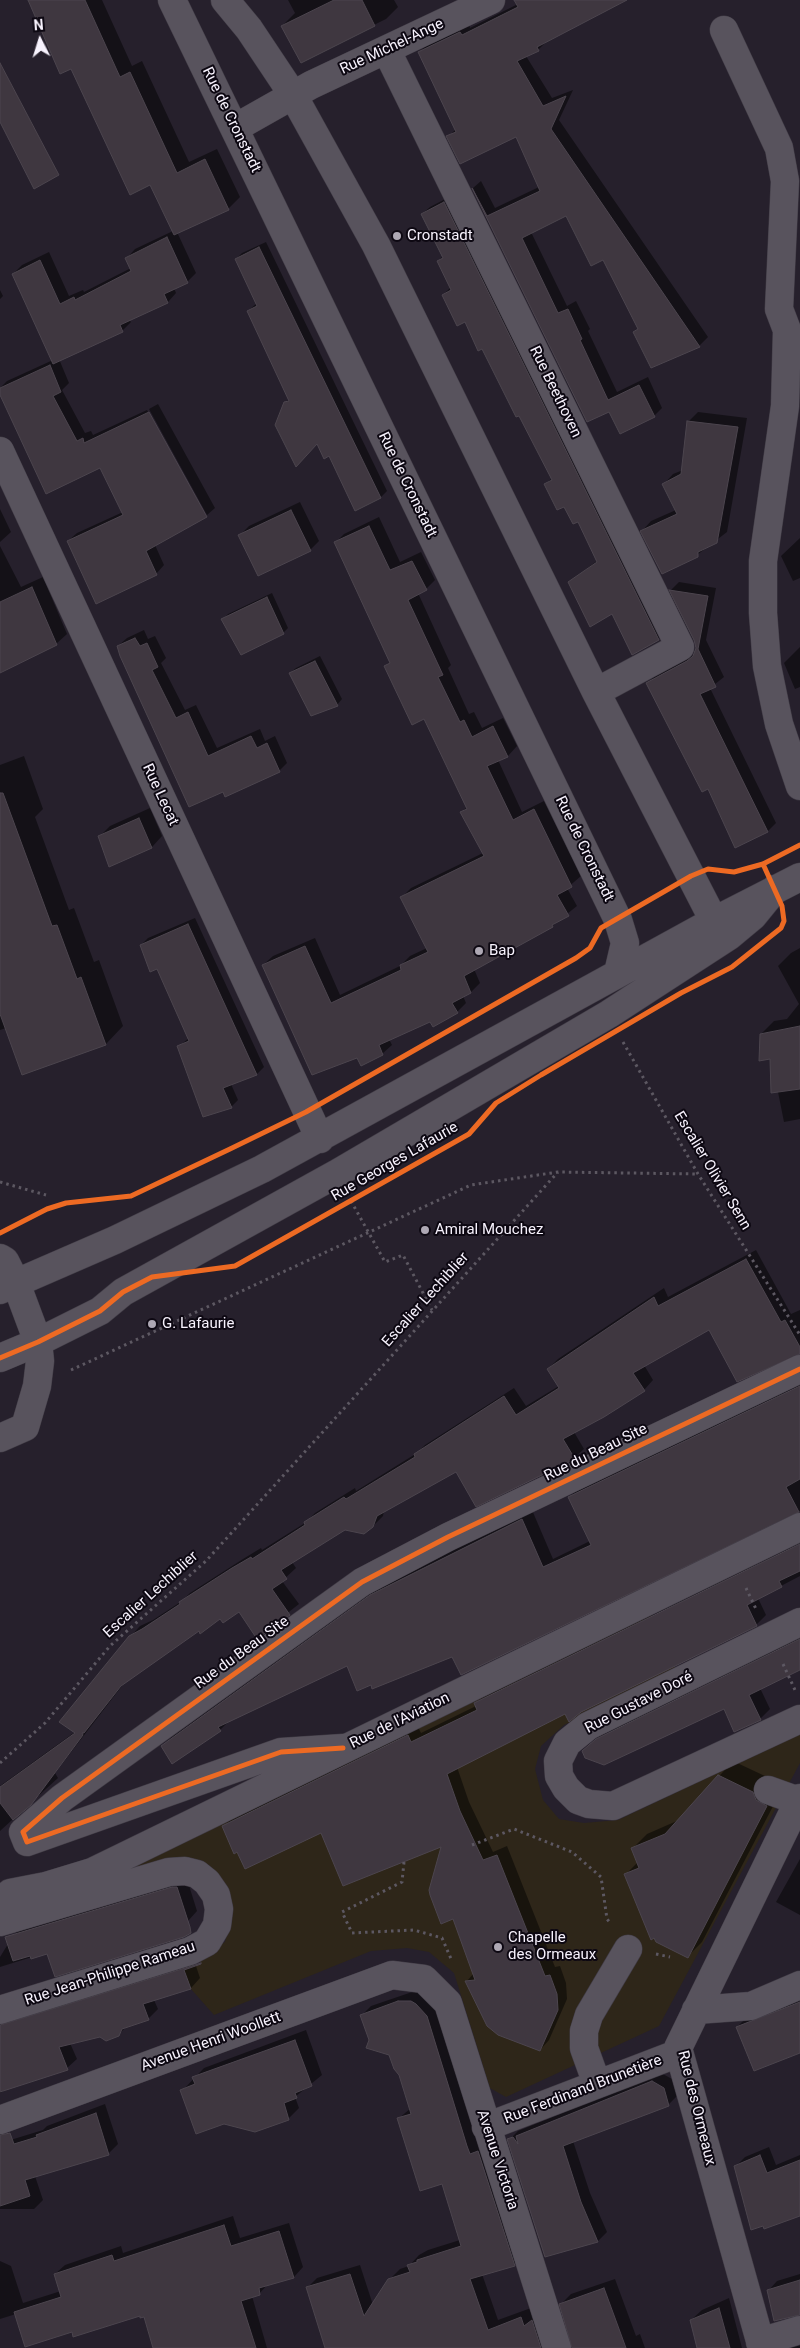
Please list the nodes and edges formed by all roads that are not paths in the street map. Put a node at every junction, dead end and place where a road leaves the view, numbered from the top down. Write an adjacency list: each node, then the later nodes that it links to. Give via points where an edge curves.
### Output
1 (172, 0): 7 (street, Rue de Cronstadt)
2 (225, 0): 6 (street)
3 (491, 0): 5 (street, Rue Michel-Ange)
4 (724, 30): 10 (street, via 779,148 785,181 779,309 787,330 785,406 763,561 763,613 767,666 779,724)
5 (387, 50): 6 (street, Rue Michel-Ange); 9 (street, Rue Beethoven, via 680,647)
6 (294, 95): 7 (street, Rue Michel-Ange); 9 (street, via 376,244)
7 (236, 128): 14 (street, Rue de Cronstadt, via 618,920 625,943)
8 (0, 451): 16 (street, Rue Lecat)
9 (596, 692): 13 (street)
10 (800, 786)
11 (800, 877): 12 (street)
12 (775, 889): 13 (street); 15 (street, Rue Georges Lafaurie, via 753,916 729,936)
13 (714, 921): 14 (street); 15 (street)
14 (618, 973): 16 (street)
15 (670, 976): 19 (street, Rue Georges Lafaurie, via 328,1179 123,1292 100,1311)
16 (320, 1139): 18 (street, via 115,1240)
17 (0, 1258): 18 (street, via 5,1262)
18 (8, 1286): 19 (street)
19 (38, 1342): 20 (street, Rue Georges Lafaurie); 22 (street, via 37,1386 25,1427)
20 (0, 1358)
21 (800, 1369): 26 (street, Rue du Beau Site, via 448,1537 362,1582 62,1798 23,1832 27,1842 281,1752)
22 (0, 1438)
23 (800, 1528): 26 (street, Rue de l'Aviation)
24 (800, 1622): 25 (street, Rue Gustave Doré, via 588,1726 567,1743 558,1761 559,1776 578,1800 613,1806)
25 (800, 1719)
26 (343, 1748): 29 (street, Rue de l'Aviation, via 92,1872 10,1893)
27 (768, 1790): 28 (street)
28 (799, 1800): 35 (street, Rue des Ormeaux)
29 (0, 1905)
30 (0, 1922): 34 (street, Rue Jean-Philippe Rameau, via 177,1871 197,1874 207,1882 216,1895 219,1909 216,1925 207,1942 190,1951)
31 (628, 1949): 37 (street, via 589,2014 584,2031 584,2048)
32 (424, 1979): 38 (street, Avenue Henri Woollett, via 392,1975); 39 (street, Avenue Victoria, via 448,2003)
33 (800, 1985): 35 (street, via 751,2006)
34 (0, 2010)
35 (696, 2010): 36 (street, Rue des Ormeaux, via 678,2048)
36 (679, 2053): 37 (street, Rue Ferdinand Brunetière); 41 (street, Rue des Ormeaux)
37 (597, 2084): 39 (street, Rue Ferdinand Brunetière)
38 (0, 2120)
39 (486, 2127): 42 (street, Avenue Victoria)
40 (800, 2330): 41 (street)
41 (761, 2345)
42 (557, 2348)

